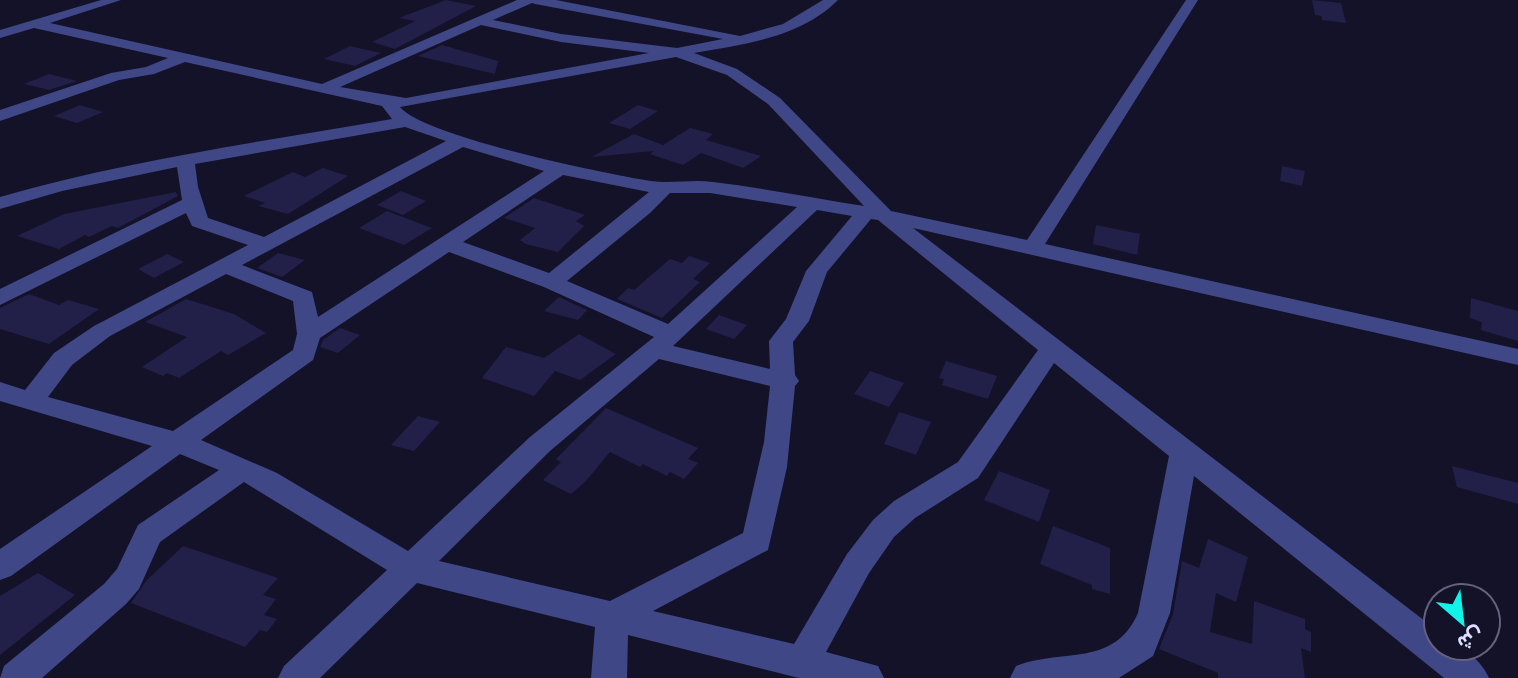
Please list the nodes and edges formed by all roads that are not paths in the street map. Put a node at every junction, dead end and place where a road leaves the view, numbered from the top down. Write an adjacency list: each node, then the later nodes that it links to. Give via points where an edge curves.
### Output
1 (115, 0): 7 (street)
2 (528, 0): 6 (street)
3 (535, 0): 9 (street)
4 (832, 0): 9 (street, via 780,31)
5 (1192, 0): 26 (street)
6 (479, 21): 10 (street, via 561,38); 12 (street)
7 (34, 24): 8 (street); 11 (street)
8 (0, 34)
9 (747, 39): 10 (street)
10 (676, 52): 13 (street); 23 (street, via 732,72 774,101)
11 (185, 57): 12 (street); 14 (street)
12 (323, 89): 13 (street)
13 (388, 103): 15 (street)
14 (0, 116)
15 (407, 122): 16 (street); 17 (street)
16 (460, 141): 18 (street); 24 (street)
17 (185, 160): 20 (street); 21 (street)
18 (560, 169): 19 (street); 25 (street)
19 (665, 187): 22 (street, via 710,187); 28 (street)
20 (194, 202): 24 (street, via 199,222); 29 (street)
21 (0, 203)
22 (810, 206): 23 (street); 31 (street)
23 (875, 213): 26 (street); 32 (street); 34 (street, via 817,271 797,321 781,341)
24 (265, 244): 27 (street)
25 (448, 244): 28 (street); 30 (street)
26 (1032, 248): 33 (street)
27 (224, 266): 30 (street, via 304,297); 36 (street, via 81,345 50,373)
28 (552, 282): 31 (street)
29 (0, 298)
30 (309, 334): 37 (street, via 304,354)
31 (662, 342): 34 (street); 41 (street, via 540,444)
32 (1052, 348): 38 (street); 43 (street, via 968,470 897,515 876,535)
33 (1518, 357)
34 (786, 381): 42 (street, via 782,426 757,541)
35 (0, 391): 36 (street)
36 (30, 402): 37 (street)
37 (176, 442): 39 (street); 40 (street)
38 (1184, 452): 48 (street, via 1154,613 1141,645 1106,667); 49 (street)
39 (242, 469): 41 (street); 44 (street, via 149,534 115,594)
40 (0, 566)
41 (409, 567): 42 (street); 45 (street)
42 (612, 616): 43 (street); 46 (street)
43 (802, 662): 47 (street)
44 (16, 678)
45 (296, 678)
46 (609, 678)
47 (866, 678)
48 (1028, 678)
49 (1471, 678)

